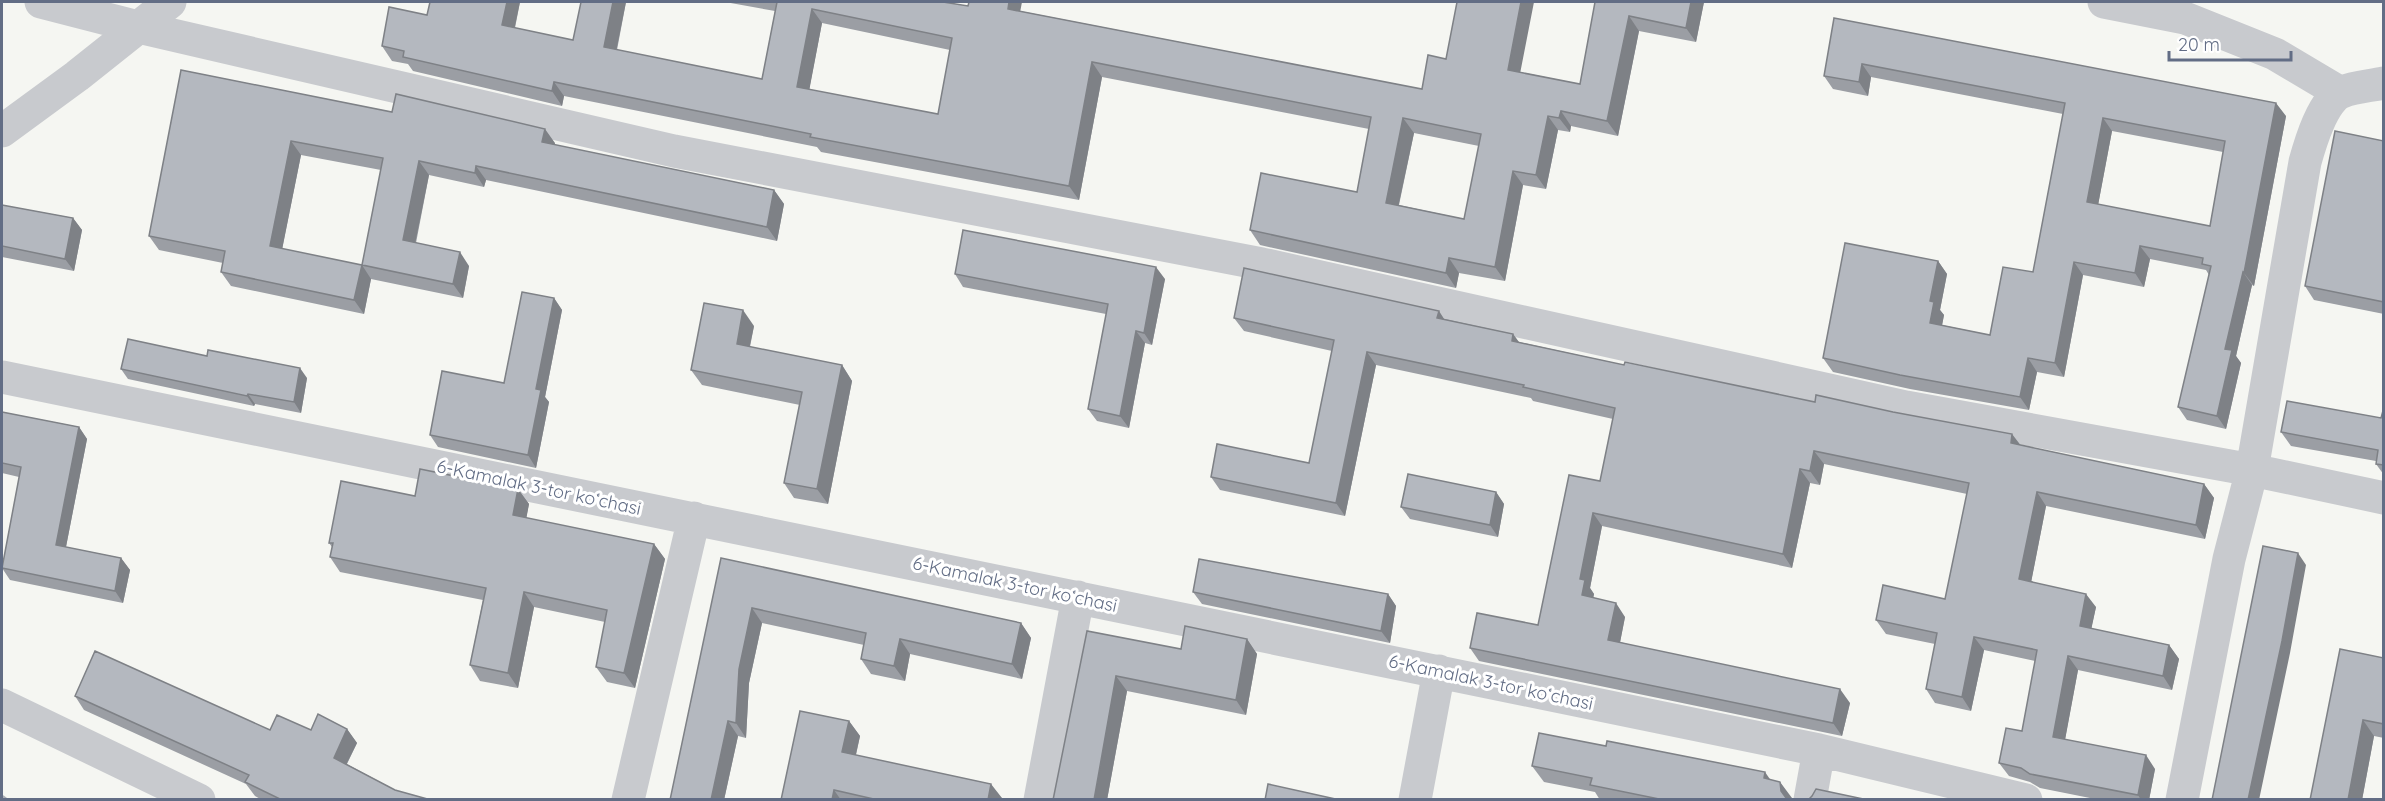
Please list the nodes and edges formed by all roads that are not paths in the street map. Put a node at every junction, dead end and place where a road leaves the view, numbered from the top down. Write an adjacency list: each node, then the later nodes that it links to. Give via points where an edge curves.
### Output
1 (41, 2): 4 (street)
2 (170, 2): 4 (street)
3 (2104, 2): 6 (street, via 2185,18 2275,54)
4 (138, 27): 7 (street); 9 (street, via 674,151 1262,264 1906,407)
5 (2384, 83): 6 (street)
6 (2339, 92): 9 (street, via 2314,129 2305,162)
7 (2, 131)
8 (2, 377): 11 (street, 6-Kamalak 3-tor koʻchasi)
9 (2252, 470): 10 (street); 22 (street, via 2229,559)
10 (2384, 498)
11 (694, 518): 12 (street, 6-Kamalak 3-tor koʻchasi); 17 (street)
12 (1078, 597): 13 (street, 6-Kamalak 3-tor koʻchasi); 18 (street)
13 (1439, 671): 15 (street, 6-Kamalak 3-tor koʻchasi); 19 (street)
14 (2, 705): 16 (street)
15 (1820, 750): 20 (street); 21 (street, 6-Kamalak 3-tor koʻchasi)
16 (199, 800)
17 (628, 800)
18 (1040, 800)
19 (1414, 800)
20 (1810, 800)
21 (2026, 800)
22 (2182, 800)

